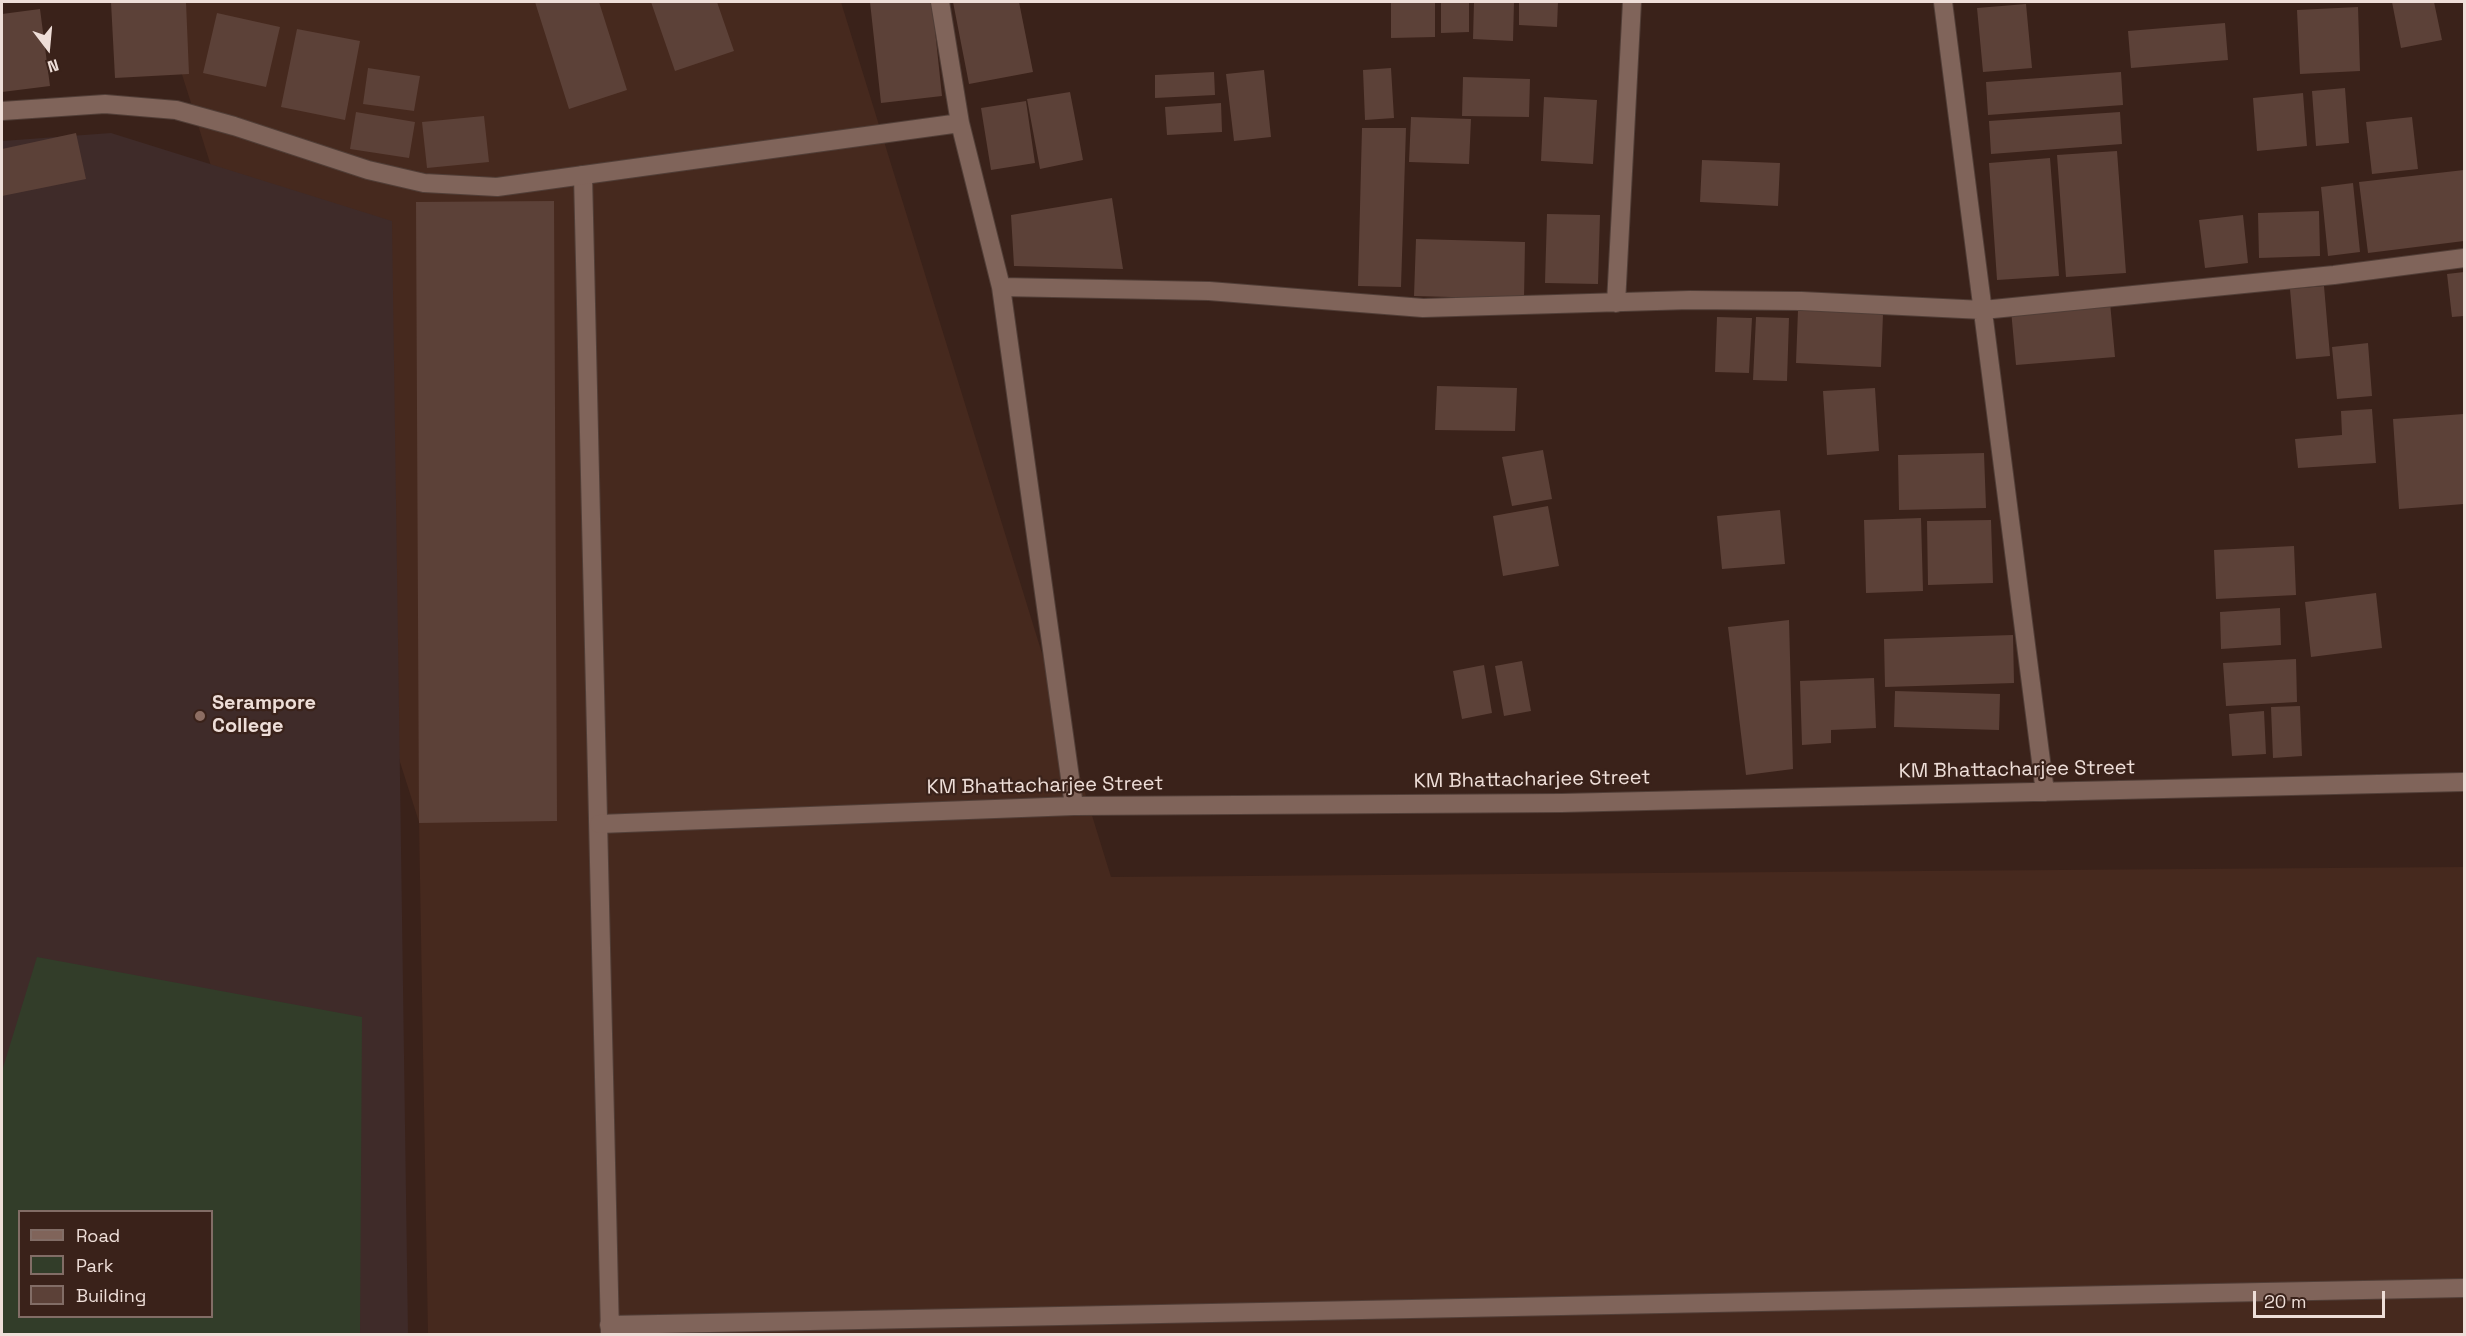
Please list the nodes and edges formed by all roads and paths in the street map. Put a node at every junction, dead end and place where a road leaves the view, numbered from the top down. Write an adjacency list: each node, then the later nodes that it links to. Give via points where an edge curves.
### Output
1 (940, 2): 5 (street)
2 (1632, 2): 9 (street)
3 (1943, 2): 10 (street)
4 (2, 111): 6 (street, via 105,104 176,110 368,170 424,183 496,187)
5 (960, 123): 6 (street); 8 (street)
6 (583, 175): 14 (street)
7 (2464, 258): 10 (street)
8 (1001, 287): 9 (street, via 1209,291 1423,308); 13 (street)
9 (1616, 303): 10 (street, via 1800,301)
10 (1983, 310): 12 (street)
11 (2464, 782): 12 (street, KM Bhattacharjee Street)
12 (2045, 792): 13 (street, KM Bhattacharjee Street, via 1561,803)
13 (1074, 806): 14 (street, KM Bhattacharjee Street)
14 (599, 824): 16 (street)
15 (2464, 1288): 16 (street)
16 (610, 1330)

